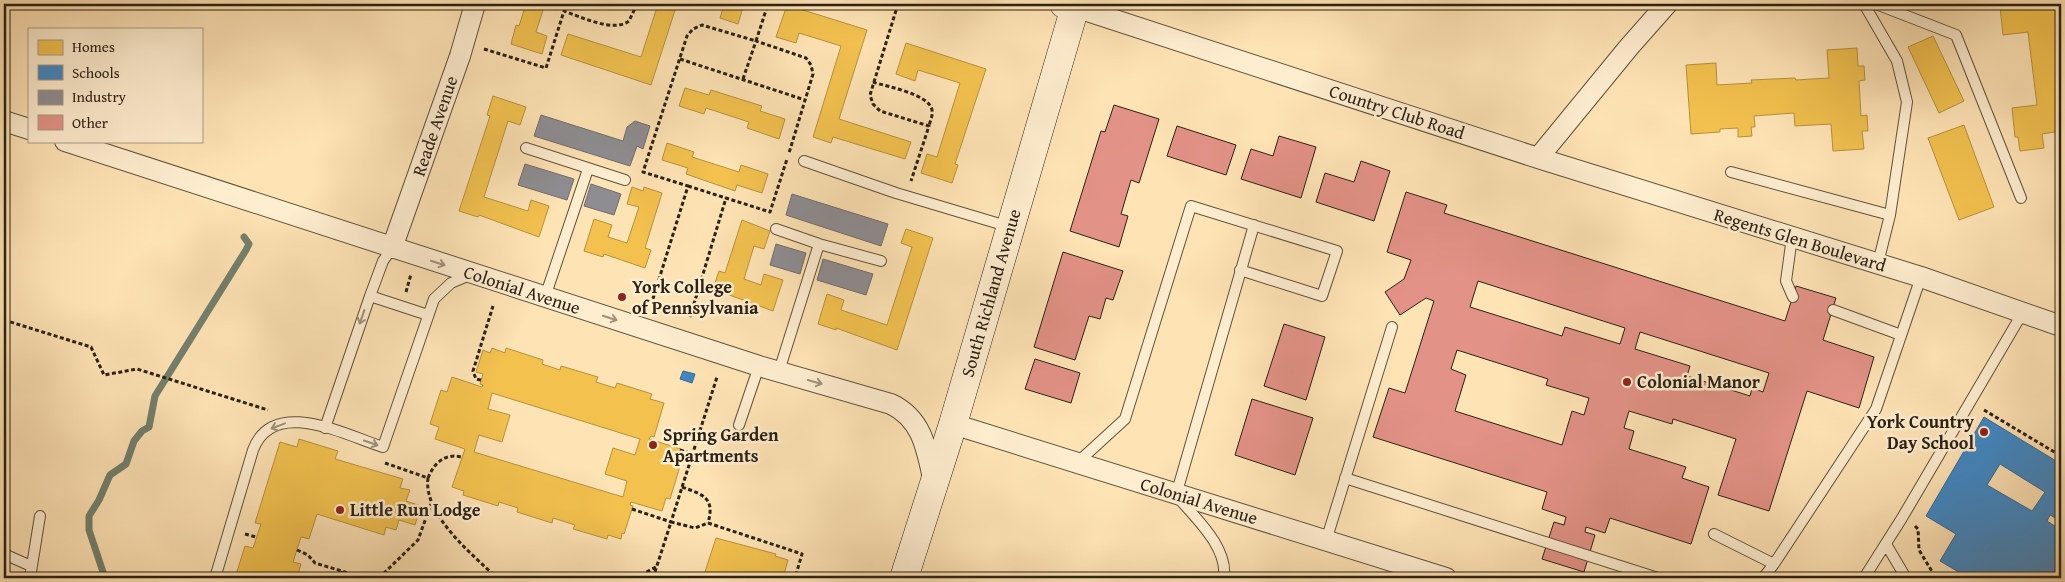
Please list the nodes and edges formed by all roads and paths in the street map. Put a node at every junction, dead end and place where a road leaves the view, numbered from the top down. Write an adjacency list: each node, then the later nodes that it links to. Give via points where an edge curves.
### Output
1 (475, 4): 37 (street, Reade Avenue, via 460,56)
2 (566, 4): 10 (path)
3 (637, 4): 10 (path, via 629,21 618,26)
4 (768, 4): 11 (path)
5 (898, 4): 15 (path)
6 (1667, 4): 22 (street)
7 (1864, 4): 31 (lane, via 1897,61 1907,102)
8 (1876, 4): 30 (lane, via 1956,35)
9 (1069, 6): 22 (street, Country Club Road); 33 (main road, South Richland Avenue)
10 (564, 11): 12 (path, via 546,68)
11 (756, 41): 13 (path, via 707,25 697,26 687,36); 14 (path); 16 (path, via 808,60 813,74)
12 (484, 49)
13 (680, 59): 14 (path); 28 (path, via 643,172)
14 (743, 79): 16 (path)
15 (873, 82): 18 (path, via 926,100 932,113); 18 (path, via 870,95 876,108)
16 (806, 100): 29 (path, via 770,212)
17 (4, 121): 19 (street)
18 (929, 126): 27 (path)
19 (28, 129)
20 (68, 142): 37 (street, Colonial Avenue)
21 (526, 148): 24 (lane)
22 (1538, 158): 35 (street, Regents Glen Boulevard)
23 (804, 161): 33 (lane)
24 (588, 169): 26 (lane); 46 (lane)
25 (1731, 172): 31 (lane)
26 (625, 180)
27 (910, 184)
28 (688, 186): 29 (path); 48 (path)
29 (726, 198): 53 (path)
30 (2021, 198)
31 (1890, 215): 39 (lane)
32 (1254, 225): 40 (lane); 40 (lane, via 1337,251 1322,296); 72 (lane, via 1191,206 1125,419)
33 (1010, 228): 64 (main road, South Richland Avenue)
34 (776, 229): 36 (lane)
35 (1792, 237): 39 (street, Regents Glen Boulevard); 47 (lane, via 1786,281)
36 (819, 244): 38 (lane); 59 (lane)
37 (392, 248): 42 (street, Colonial Avenue, one-way to 42); 45 (lane)
38 (881, 262)
39 (1878, 263): 43 (street, Regents Glen Boulevard)
40 (1240, 270): 77 (lane)
41 (412, 271): 44 (path)
42 (471, 274): 46 (street, Colonial Avenue); 52 (lane, via 439,293)
43 (1921, 277): 51 (street, Regents Glen Boulevard); 57 (lane)
44 (406, 292)
45 (370, 296): 52 (lane); 66 (lane, one-way to 66)
46 (545, 297): 58 (street, Colonial Avenue, one-way to 58)
47 (1793, 297)
48 (651, 305)
49 (493, 306): 61 (path, via 473,371 476,379)
50 (1832, 310): 57 (lane)
51 (2023, 312): 55 (street, Regents Glen Boulevard); 62 (lane)
52 (428, 315): 66 (lane, one-way to 52, via 383,447)
53 (690, 317)
54 (4, 320): 63 (path, via 91,347 104,375 137,369)
55 (2061, 326)
56 (1392, 327): 74 (lane)
57 (1901, 335): 91 (lane, via 1876,409)
58 (759, 366): 59 (street, Colonial Avenue); 65 (lane)
59 (779, 371): 75 (street, Colonial Avenue, one-way to 75, via 900,409 918,426 925,440)
60 (717, 377): 68 (path)
61 (481, 380)
62 (1970, 402): 69 (path); 81 (lane)
63 (268, 410)
64 (953, 424): 72 (street, Colonial Avenue); 75 (main road, South Richland Avenue)
65 (738, 425)
66 (325, 428): 96 (lane, one-way to 96, via 294,422 278,425 262,434 253,450)
67 (680, 450): 68 (path)
68 (693, 454): 76 (path)
69 (2061, 456)
70 (461, 457): 73 (path, via 443,458)
71 (381, 462): 73 (path)
72 (1078, 462): 77 (street, Colonial Avenue)
73 (428, 478): 78 (path, via 427,490)
74 (1346, 478): 87 (lane); 109 (lane)
75 (934, 483): 106 (main road, South Richland Avenue)
76 (682, 487): 82 (path); 83 (path, via 697,492 710,505)
77 (1176, 494): 87 (street, Colonial Avenue); 107 (lane, via 1218,549 1225,568)
78 (432, 504): 99 (path, via 418,540); 102 (path, via 460,542)
79 (632, 508): 82 (path)
80 (40, 516): 92 (lane)
81 (1902, 518): 88 (lane); 113 (path, via 1918,529 1919,550)
82 (671, 522): 83 (path, via 695,528); 93 (path)
83 (708, 523): 105 (path, via 802,554)
84 (243, 533): 86 (path)
85 (1714, 534): 91 (lane)
86 (256, 538)
87 (1326, 541): 108 (street, Colonial Avenue)
88 (1886, 544): 111 (lane); 112 (lane)
89 (296, 550): 94 (path, via 308,555 315,563)
90 (4, 554): 92 (lane)
91 (1774, 564): 110 (lane)
92 (31, 566): 95 (lane)
93 (656, 567): 103 (path); 104 (path)
94 (342, 571): 97 (path); 98 (path)
95 (30, 578)
96 (215, 578)
97 (339, 578)
98 (365, 578)
99 (379, 578)
100 (401, 578): 101 (path)
101 (459, 578)
102 (497, 578)
103 (635, 578)
104 (653, 578)
105 (795, 578)
106 (904, 578)
107 (1224, 578)
108 (1446, 578)
109 (1658, 578)
110 (1763, 578)
111 (1864, 578)
112 (1906, 578)
113 (1936, 578)

